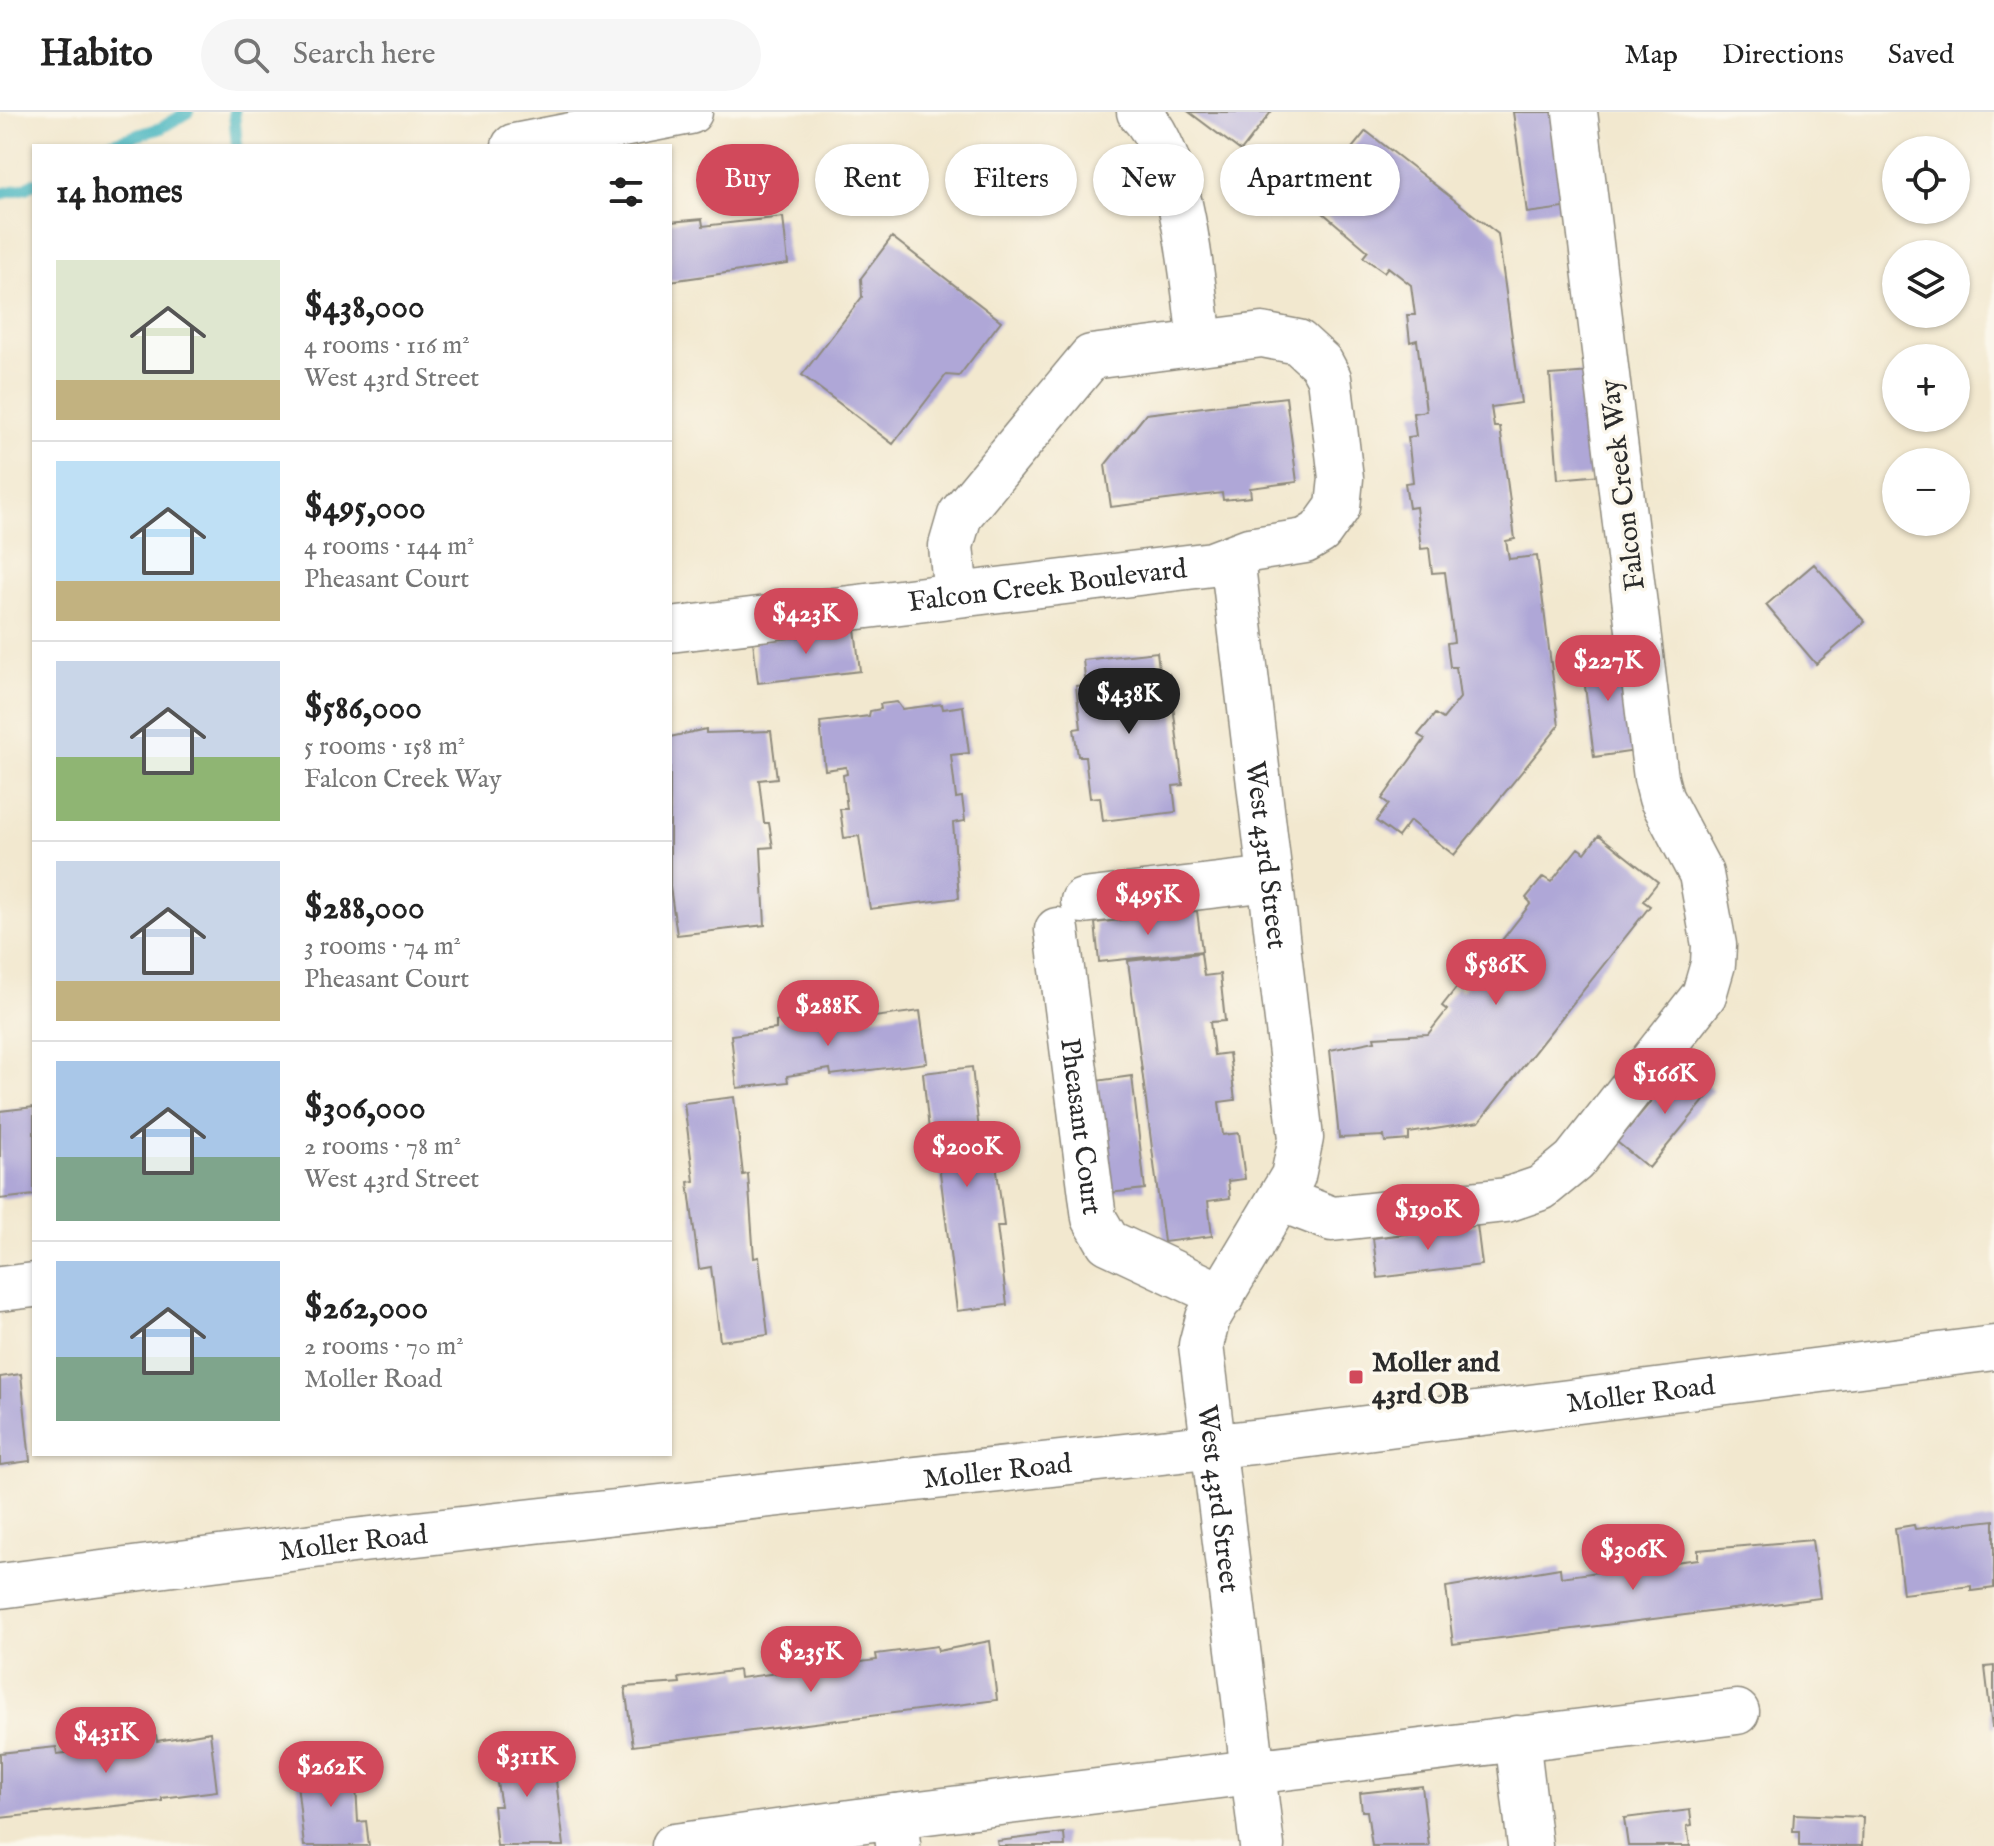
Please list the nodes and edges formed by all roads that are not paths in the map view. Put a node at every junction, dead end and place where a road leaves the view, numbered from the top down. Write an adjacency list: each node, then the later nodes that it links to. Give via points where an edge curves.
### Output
1 (690, 112): 4 (street)
2 (1139, 112): 5 (street, via 1156,133 1167,161 1187,242)
3 (1575, 112): 10 (street, Falcon Creek Way, via 1656,778 1701,874 1715,952 1707,989 1574,1161 1541,1188 1506,1200 1332,1219)
4 (524, 144)
5 (1200, 342): 6 (street, via 1280,335 1311,351 1329,378 1341,478 1338,507 1320,532 1305,541); 7 (street, via 1100,353 1083,363 960,515 951,546)
6 (1232, 557): 7 (street, Falcon Creek Boulevard, via 1212,564); 9 (street, West 43rd Street)
7 (956, 595): 8 (street, Falcon Creek Boulevard)
8 (672, 630)
9 (1270, 879): 10 (street, West 43rd Street, via 1301,1138 1293,1176); 13 (street, Pheasant Court, via 1070,916 1094,1218 1108,1242)
10 (1280, 1199): 13 (street, West 43rd Street)
11 (32, 1285): 12 (street)
12 (0, 1289)
13 (1223, 1296): 15 (street, West 43rd Street, via 1208,1318 1201,1345)
14 (1994, 1348): 15 (street, Moller Road)
15 (1211, 1447): 16 (street, Moller Road); 19 (street, West 43rd Street)
16 (0, 1586)
17 (1737, 1712): 18 (street)
18 (1517, 1738): 19 (street); 23 (street)
19 (1252, 1770): 20 (street); 22 (street, West 43rd Street)
20 (897, 1831): 21 (street)
21 (674, 1846)
22 (1262, 1846)
23 (1530, 1846)

